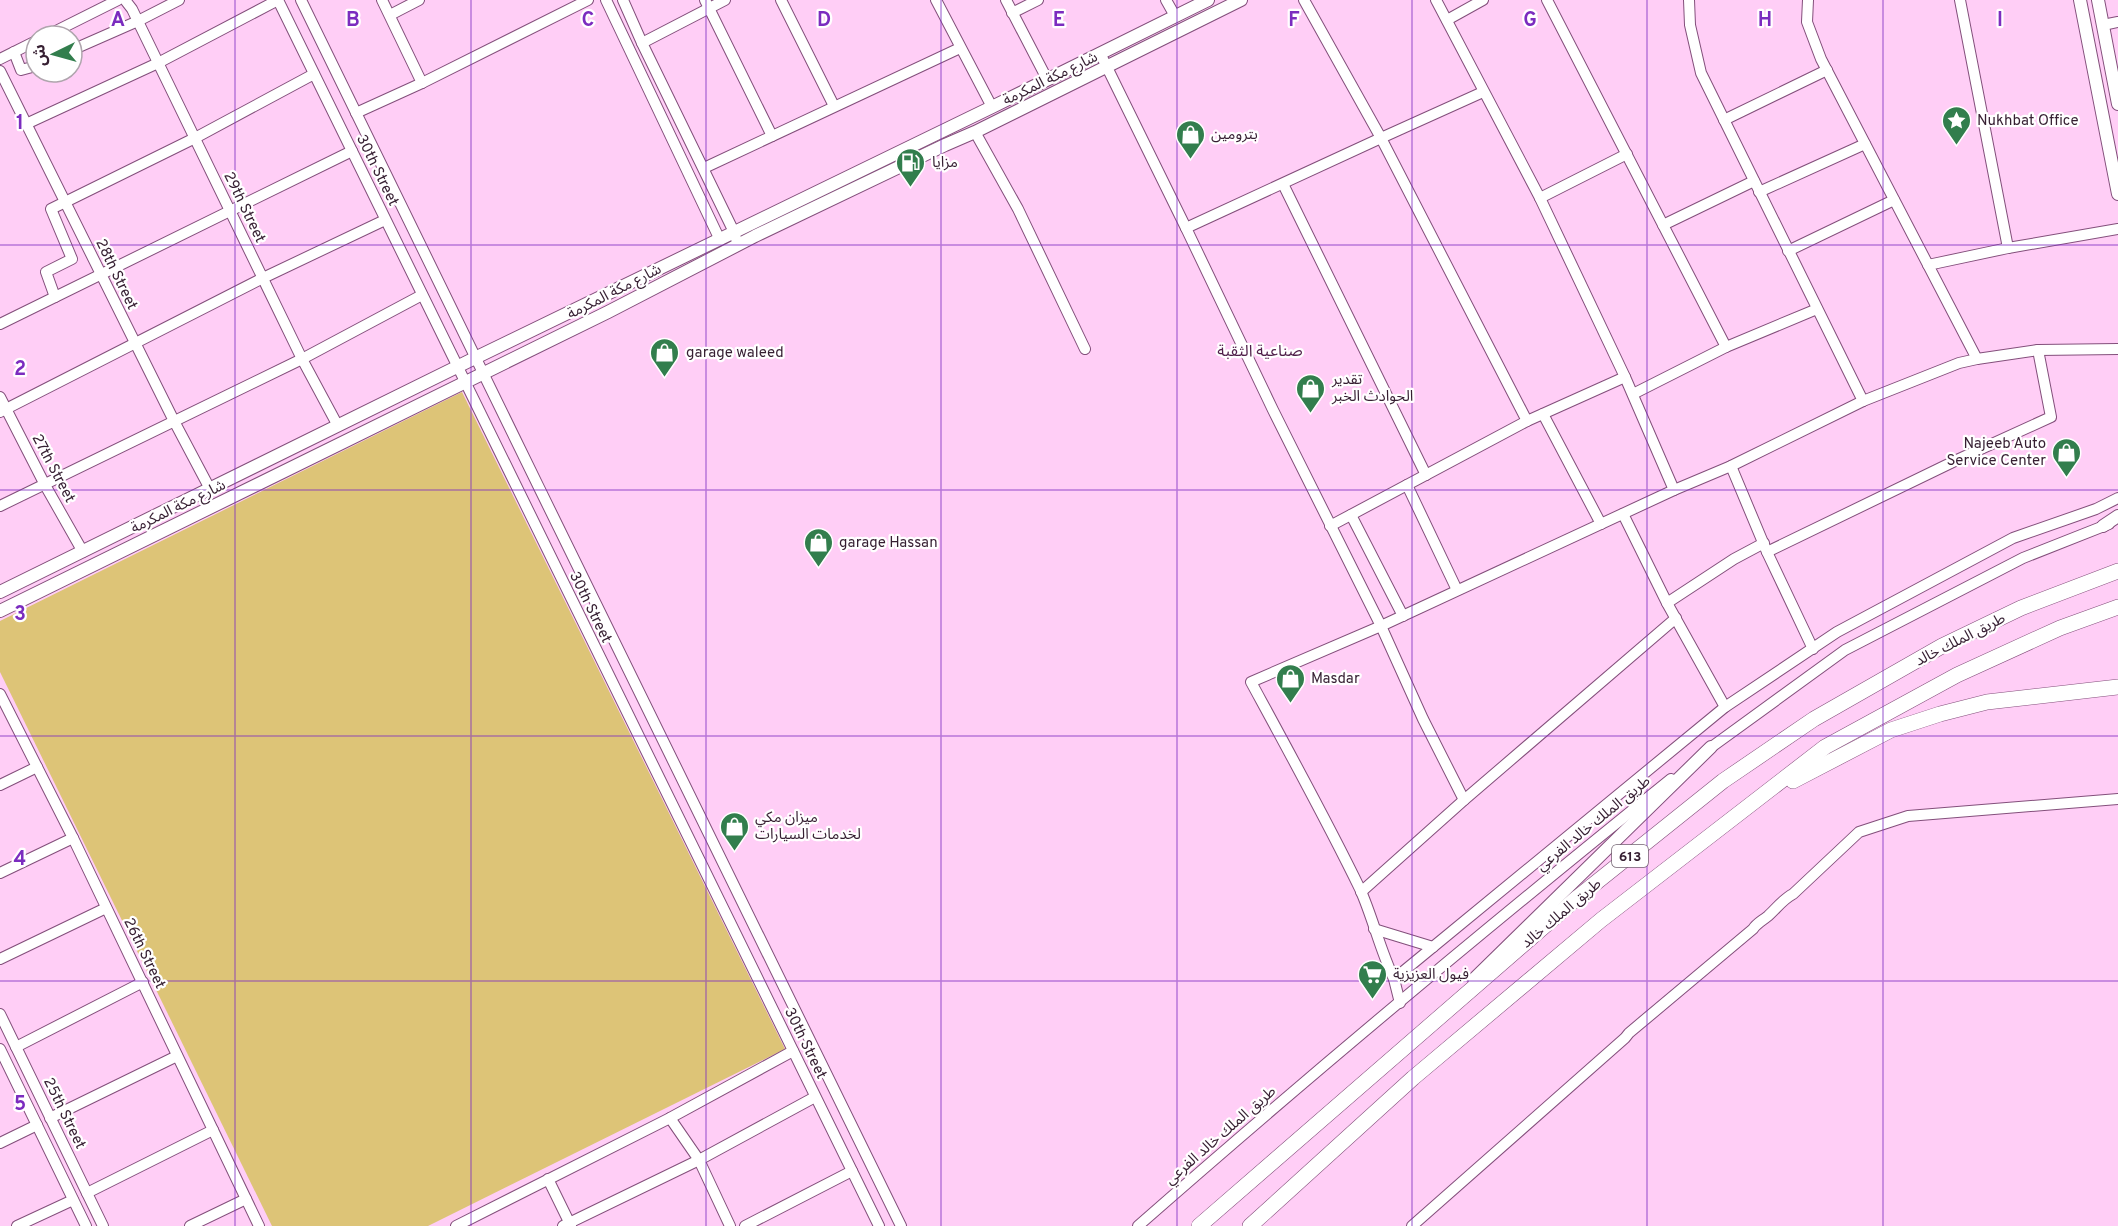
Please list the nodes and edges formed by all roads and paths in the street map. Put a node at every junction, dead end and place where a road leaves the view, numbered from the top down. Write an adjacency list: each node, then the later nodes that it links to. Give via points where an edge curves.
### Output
1 (118, 0): 35 (street)
2 (125, 0): 33 (street, 29th Street)
3 (180, 0): 33 (street)
4 (278, 0): 44 (street); 49 (street, 30th Street)
5 (301, 0): 56 (street, 30th Street)
6 (382, 0): 30 (street)
7 (419, 0): 30 (street)
8 (588, 0): 51 (street)
9 (606, 0): 80 (street)
10 (623, 0): 37 (street)
11 (725, 0): 28 (street)
12 (781, 0): 54 (street)
13 (936, 0): 40 (street)
14 (1006, 0): 29 (street)
15 (1038, 0): 29 (street)
16 (1166, 0): 31 (street)
17 (1208, 0): 31 (main road, شارع مكة المكرمة)
18 (1304, 0): 62 (street)
19 (1436, 0): 32 (street)
20 (1483, 0): 32 (street)
21 (1547, 0): 65 (street)
22 (1689, 0): 57 (street, via 1690,25 1701,73)
23 (1808, 0): 47 (street, via 1807,22)
24 (1960, 0): 82 (street)
25 (2080, 0): 70 (main road)
26 (2098, 0): 36 (main road)
27 (1238, 1): 45 (main road, شارع مكة المكرمة)
28 (707, 4): 37 (street); 60 (street)
29 (1012, 13): 50 (street)
30 (390, 15): 51 (street)
31 (1175, 16): 42 (main road, شارع مكة المكرمة)
32 (1447, 20): 52 (street)
33 (138, 21): 38 (street); 44 (street, 29th Street)
34 (2118, 22): 36 (street)
35 (70, 24)
36 (2103, 25): 53 (main road)
37 (642, 43): 66 (street)
38 (84, 45)
39 (24, 47): 41 (street)
40 (960, 48): 54 (street); 55 (street)
41 (14, 52): 43 (street); 46 (street)
42 (1100, 53): 45 (street); 50 (main road, شارع مكة المكرمة)
43 (0, 59)
44 (158, 63): 58 (street); 61 (street, 29th Street)
45 (1107, 66): 59 (main road, شارع مكة المكرمة); 77 (street)
46 (24, 69)
47 (1827, 70): 57 (street); 63 (street)
48 (0, 71): 58 (street, 28th Street)
49 (314, 74): 61 (street); 64 (street, 30th Street)
50 (1047, 79): 55 (main road, شارع مكة المكرمة)
51 (422, 83): 56 (street)
52 (1482, 92): 62 (street); 71 (street)
53 (2118, 104)
54 (834, 106): 60 (street)
55 (992, 107): 79 (main road, شارع مكة المكرمة)
56 (356, 113): 96 (street, 30th Street)
57 (1724, 120): 67 (street)
58 (26, 124): 73 (street, 28th Street)
59 (975, 132): 81 (main road, شارع مكة المكرمة); 93 (street, via 1018,209)
60 (772, 136): 66 (street)
61 (195, 138): 73 (street); 74 (street, 29th Street)
62 (1381, 138): 68 (street); 108 (street)
63 (1865, 144): 69 (street); 72 (street)
64 (352, 151): 74 (street); 75 (street, 30th Street)
65 (1627, 154): 71 (street); 76 (street)
66 (704, 168): 79 (street)
67 (1754, 181): 69 (street); 76 (street)
68 (1283, 184): 77 (street); 112 (street)
69 (1759, 192): 83 (street)
70 (2118, 194)
71 (1540, 198): 101 (street)
72 (1894, 200): 83 (street); 84 (street)
73 (66, 203): 85 (street, 28th Street); 88 (street, via 51,210 72,259 46,272)
74 (230, 211): 85 (street); 86 (street, 29th Street)
75 (386, 220): 86 (street); 87 (street, 30th Street)
76 (1663, 225): 92 (street)
77 (1186, 228): 124 (street)
78 (2118, 229): 82 (street)
79 (734, 232): 80 (main road, شارع مكة المكرمة); 81 (street)
80 (720, 240): 96 (main road, شارع مكة المكرمة)
81 (738, 245): 100 (main road, شارع مكة المكرمة)
82 (2008, 248): 84 (street)
83 (1788, 251): 89 (street)
84 (1928, 265): 98 (street)
85 (101, 274): 88 (street); 91 (street, 28th Street)
86 (263, 278): 91 (street); 97 (street, 29th Street)
87 (422, 295): 97 (street); 99 (street, 30th Street)
88 (55, 297): 90 (street)
89 (1817, 309): 92 (street); 105 (street)
90 (0, 324)
91 (135, 343): 106 (street); 109 (street, 28th Street)
92 (1726, 347): 103 (street)
93 (1085, 349)
94 (2118, 349): 95 (street)
95 (2038, 350): 98 (street); 126 (street, via 2051,417)
96 (475, 357): 99 (main road, شارع مكة المكرمة); 100 (street, 30th Street)
97 (302, 359): 109 (street); 110 (street, 29th Street)
98 (1977, 359): 105 (street)
99 (458, 366): 102 (street, 30th Street); 110 (main road, شارع مكة المكرمة)
100 (482, 374): 102 (main road, شارع مكة المكرمة); 187 (street, 30th Street)
101 (1625, 377): 103 (street); 107 (street)
102 (465, 382): 133 (main road, شارع مكة المكرمة); 161 (street, 30th Street)
103 (1633, 394): 116 (street)
104 (0, 397): 106 (street, 27th Street)
105 (1863, 401): 111 (street)
106 (3, 410): 113 (street, 27th Street)
107 (1543, 414): 108 (street); 123 (street)
108 (1527, 421): 112 (street)
109 (174, 422): 113 (street); 115 (street, 28th Street)
110 (338, 426): 115 (main road, شارع مكة المكرمة)
111 (1731, 466): 116 (street); 126 (street)
112 (1426, 475): 114 (street)
113 (45, 484): 118 (street); 127 (street, 27th Street)
114 (1407, 485): 120 (street); 129 (street)
115 (210, 489): 127 (main road, شارع مكة المكرمة)
116 (1674, 489): 119 (street)
117 (2118, 498): 137 (street, via 2013,538 1837,632)
118 (0, 506)
119 (1623, 514): 123 (street); 131 (street)
120 (1351, 515): 124 (street); 134 (street)
121 (2118, 516): 125 (main road)
122 (2118, 521): 125 (street, طريق الملك خالد الفرعي)
123 (1601, 524): 129 (street)
124 (1330, 526): 136 (street)
125 (2103, 526): 143 (street, طريق الملك خالد الفرعي, via 2024,558 1845,650)
126 (1766, 547): 131 (street, via 1734,559); 137 (street)
127 (83, 552): 130 (main road, شارع مكة المكرمة)
128 (2118, 571): 162 (highway, طريق الملك خالد / 613, via 2021,608 1942,646 1814,720 1723,781 1578,897)
129 (1458, 590): 134 (street)
130 (0, 592)
131 (1667, 603): 135 (street)
132 (2118, 607): 148 (highway, طريق الملك خالد / 613, via 2060,627 1957,675 1825,747)
133 (0, 611)
134 (1403, 616): 136 (street)
135 (1676, 618): 142 (street); 147 (street)
136 (1381, 626): 147 (street); 151 (street, via 1251,682)
137 (1813, 649): 142 (street)
138 (2118, 687): 141 (highway)
139 (0, 694): 144 (street, 26th Street)
140 (2118, 696): 141 (highway)
141 (2037, 698): 148 (highway, via 1987,702 1891,730)
142 (1725, 708): 154 (street)
143 (1711, 747): 158 (street, طريق الملك خالد الفرعي); 162 (main road)
144 (37, 767): 145 (street); 149 (street, 26th Street)
145 (0, 785)
146 (2118, 799): 191 (street, via 1908,816 1859,832 1781,905 1629,1033)
147 (1464, 800): 151 (street)
148 (1745, 807): 190 (highway, طريق الملك خالد / 613, via 1601,920 1413,1078)
149 (73, 838): 150 (street); 152 (street, 26th Street)
150 (0, 873)
151 (1361, 892): 153 (street)
152 (106, 908): 155 (street); 157 (street, 26th Street)
153 (1374, 929): 154 (street); 156 (street)
154 (1433, 947): 156 (street)
155 (0, 959)
156 (1394, 979): 158 (street)
157 (142, 982): 160 (street); 164 (street, 26th Street)
158 (1400, 1003): 188 (street, طريق الملك خالد الفرعي)
159 (0, 1014): 160 (street, 25th Street)
160 (16, 1047): 166 (street, 25th Street)
161 (793, 1051): 165 (street, 30th Street); 167 (street)
162 (1402, 1051): 189 (highway, طريق الملك خالد / 613)
163 (1, 1052): 168 (street, 25th Street)
164 (177, 1056): 166 (street); 169 (street, 26th Street)
165 (815, 1097): 171 (street); 172 (street, 30th Street)
166 (50, 1118): 174 (street, 25th Street)
167 (670, 1118): 171 (street); 173 (street)
168 (37, 1125): 170 (street); 176 (street, 25th Street)
169 (213, 1130): 174 (street); 175 (street, 26th Street)
170 (0, 1143)
171 (699, 1161): 177 (street); 184 (street)
172 (852, 1171): 185 (street); 186 (street, 30th Street)
173 (548, 1179): 177 (street); 183 (street)
174 (87, 1193): 180 (street, 25th Street)
175 (246, 1199): 181 (street); 182 (street, 26th Street)
176 (73, 1200): 178 (street); 179 (street, 25th Street)
177 (568, 1225)
178 (17, 1226)
179 (86, 1226)
180 (103, 1226)
181 (190, 1226)
182 (259, 1226)
183 (456, 1226)
184 (730, 1226)
185 (745, 1226)
186 (879, 1226)
187 (901, 1226)
188 (1138, 1226)
189 (1199, 1226)
190 (1250, 1226)
191 (1412, 1226)

